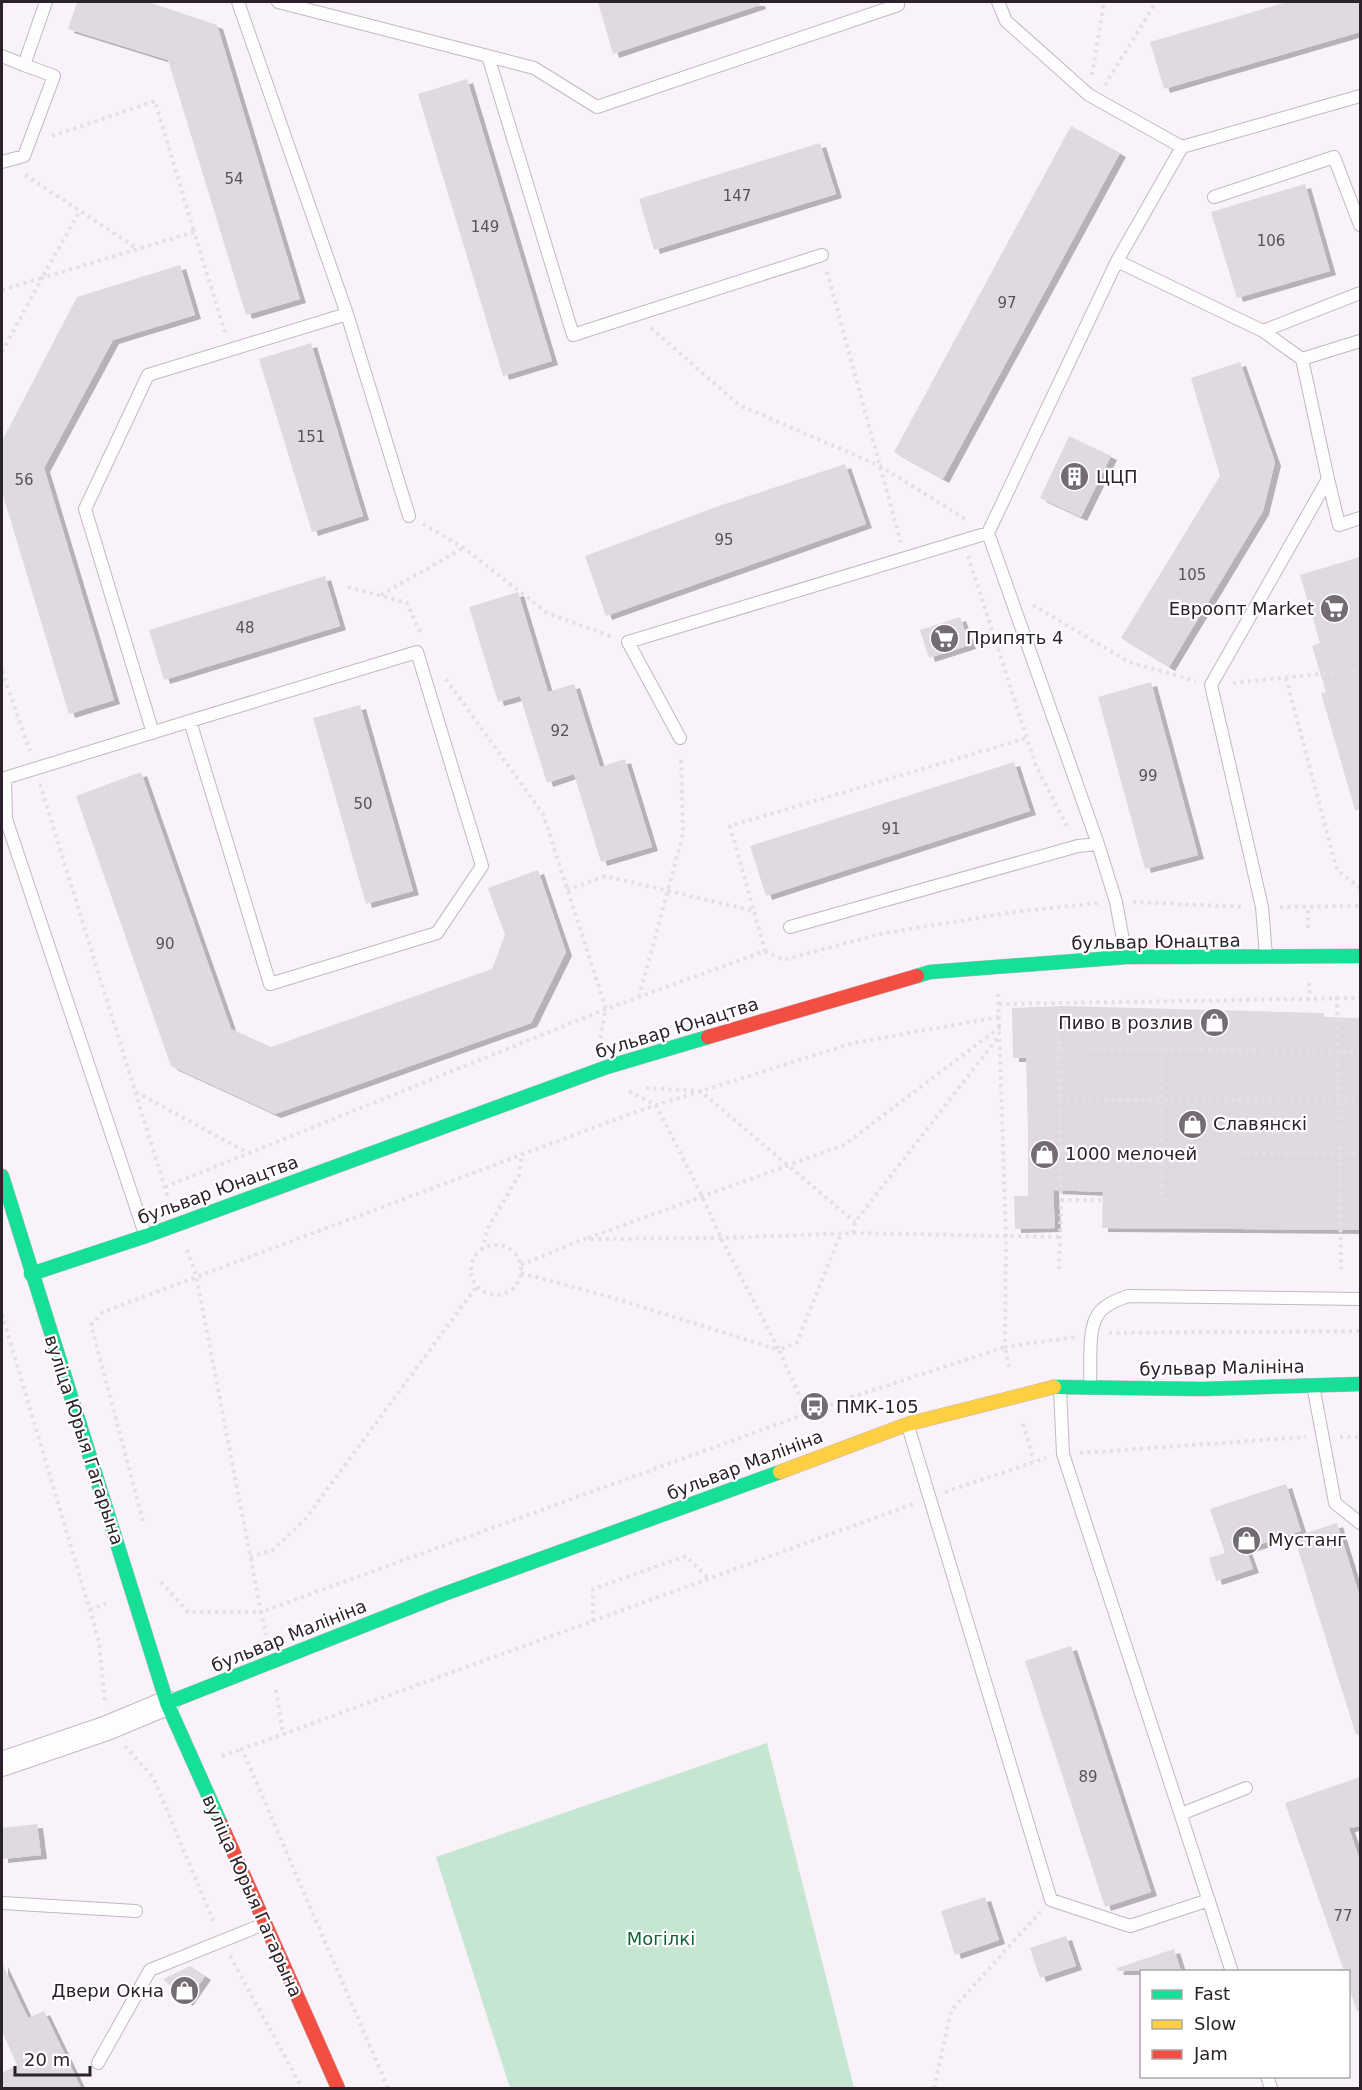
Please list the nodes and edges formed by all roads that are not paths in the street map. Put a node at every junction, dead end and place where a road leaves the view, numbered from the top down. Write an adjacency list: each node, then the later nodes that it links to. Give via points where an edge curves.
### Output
1 (46, 2): 8 (lane)
2 (238, 2): 17 (lane)
3 (278, 2): 7 (lane)
4 (998, 2): 10 (lane, via 1006,21 1092,98)
5 (898, 5): 7 (lane, via 597,107 534,68)
6 (2, 56): 8 (lane)
7 (488, 56): 14 (lane, via 573,335)
8 (24, 65): 11 (lane, via 54,76 24,156)
9 (1360, 96): 10 (lane)
10 (1182, 147): 15 (lane)
11 (3, 162)
12 (1214, 197): 13 (lane, via 1335,157)
13 (1360, 225)
14 (822, 255)
15 (1117, 261): 18 (lane); 24 (lane)
16 (1360, 294): 18 (lane)
17 (347, 314): 22 (lane); 26 (lane, via 148,375 85,509)
18 (1263, 331): 20 (lane)
19 (1360, 341): 20 (lane)
20 (1302, 359): 21 (lane)
21 (1328, 479): 23 (lane, via 1339,525); 32 (lane, via 1211,685 1262,907)
22 (409, 516)
23 (1360, 518)
24 (988, 533): 27 (lane, via 628,642); 28 (lane)
25 (190, 721): 25 (lane, via 270,984 437,933 482,866 417,652); 26 (lane)
26 (153, 733): 34 (lane, via 6,778 6,819)
27 (680, 738)
28 (1098, 844): 29 (lane, via 1078,846); 31 (lane, via 1116,902)
29 (790, 927)
30 (1360, 956): 32 (main road, бульвар Юнацтва)
31 (1127, 957): 32 (main road, бульвар Юнацтва); 34 (main road, бульвар Юнацтва, via 930,972 607,1067)
32 (1266, 957)
33 (2, 1176): 35 (main road, вуліца Юрыя Гагарына)
34 (146, 1236): 35 (main road, бульвар Юнацтва)
35 (32, 1274): 43 (main road, вуліца Юрыя Гагарына)
36 (1360, 1299): 40 (lane, via 1128,1296 1096,1317)
37 (1313, 1384): 38 (main road, бульвар Малініна); 40 (main road, бульвар Малініна, via 1203,1389); 42 (lane, via 1335,1503)
38 (1360, 1384)
39 (1060, 1386): 40 (main road, бульвар Малініна); 41 (main road, бульвар Малініна); 46 (lane, via 1063,1454)
40 (1090, 1387)
41 (908, 1424): 43 (main road, бульвар Малініна, via 444,1594); 47 (lane, via 1051,1900 1130,1926)
42 (1360, 1523)
43 (167, 1703): 44 (street); 50 (main road, вуліца Юрыя Гагарына)
44 (2, 1764)
45 (1246, 1788): 46 (lane)
46 (1181, 1814): 47 (lane)
47 (1209, 1900): 51 (lane)
48 (2, 1903): 49 (lane)
49 (136, 1911)
50 (264, 1924): 52 (lane, via 150,1970); 53 (main road, вуліца Юрыя Гагарына)
51 (1232, 1970)
52 (98, 2063)
53 (338, 2088)

